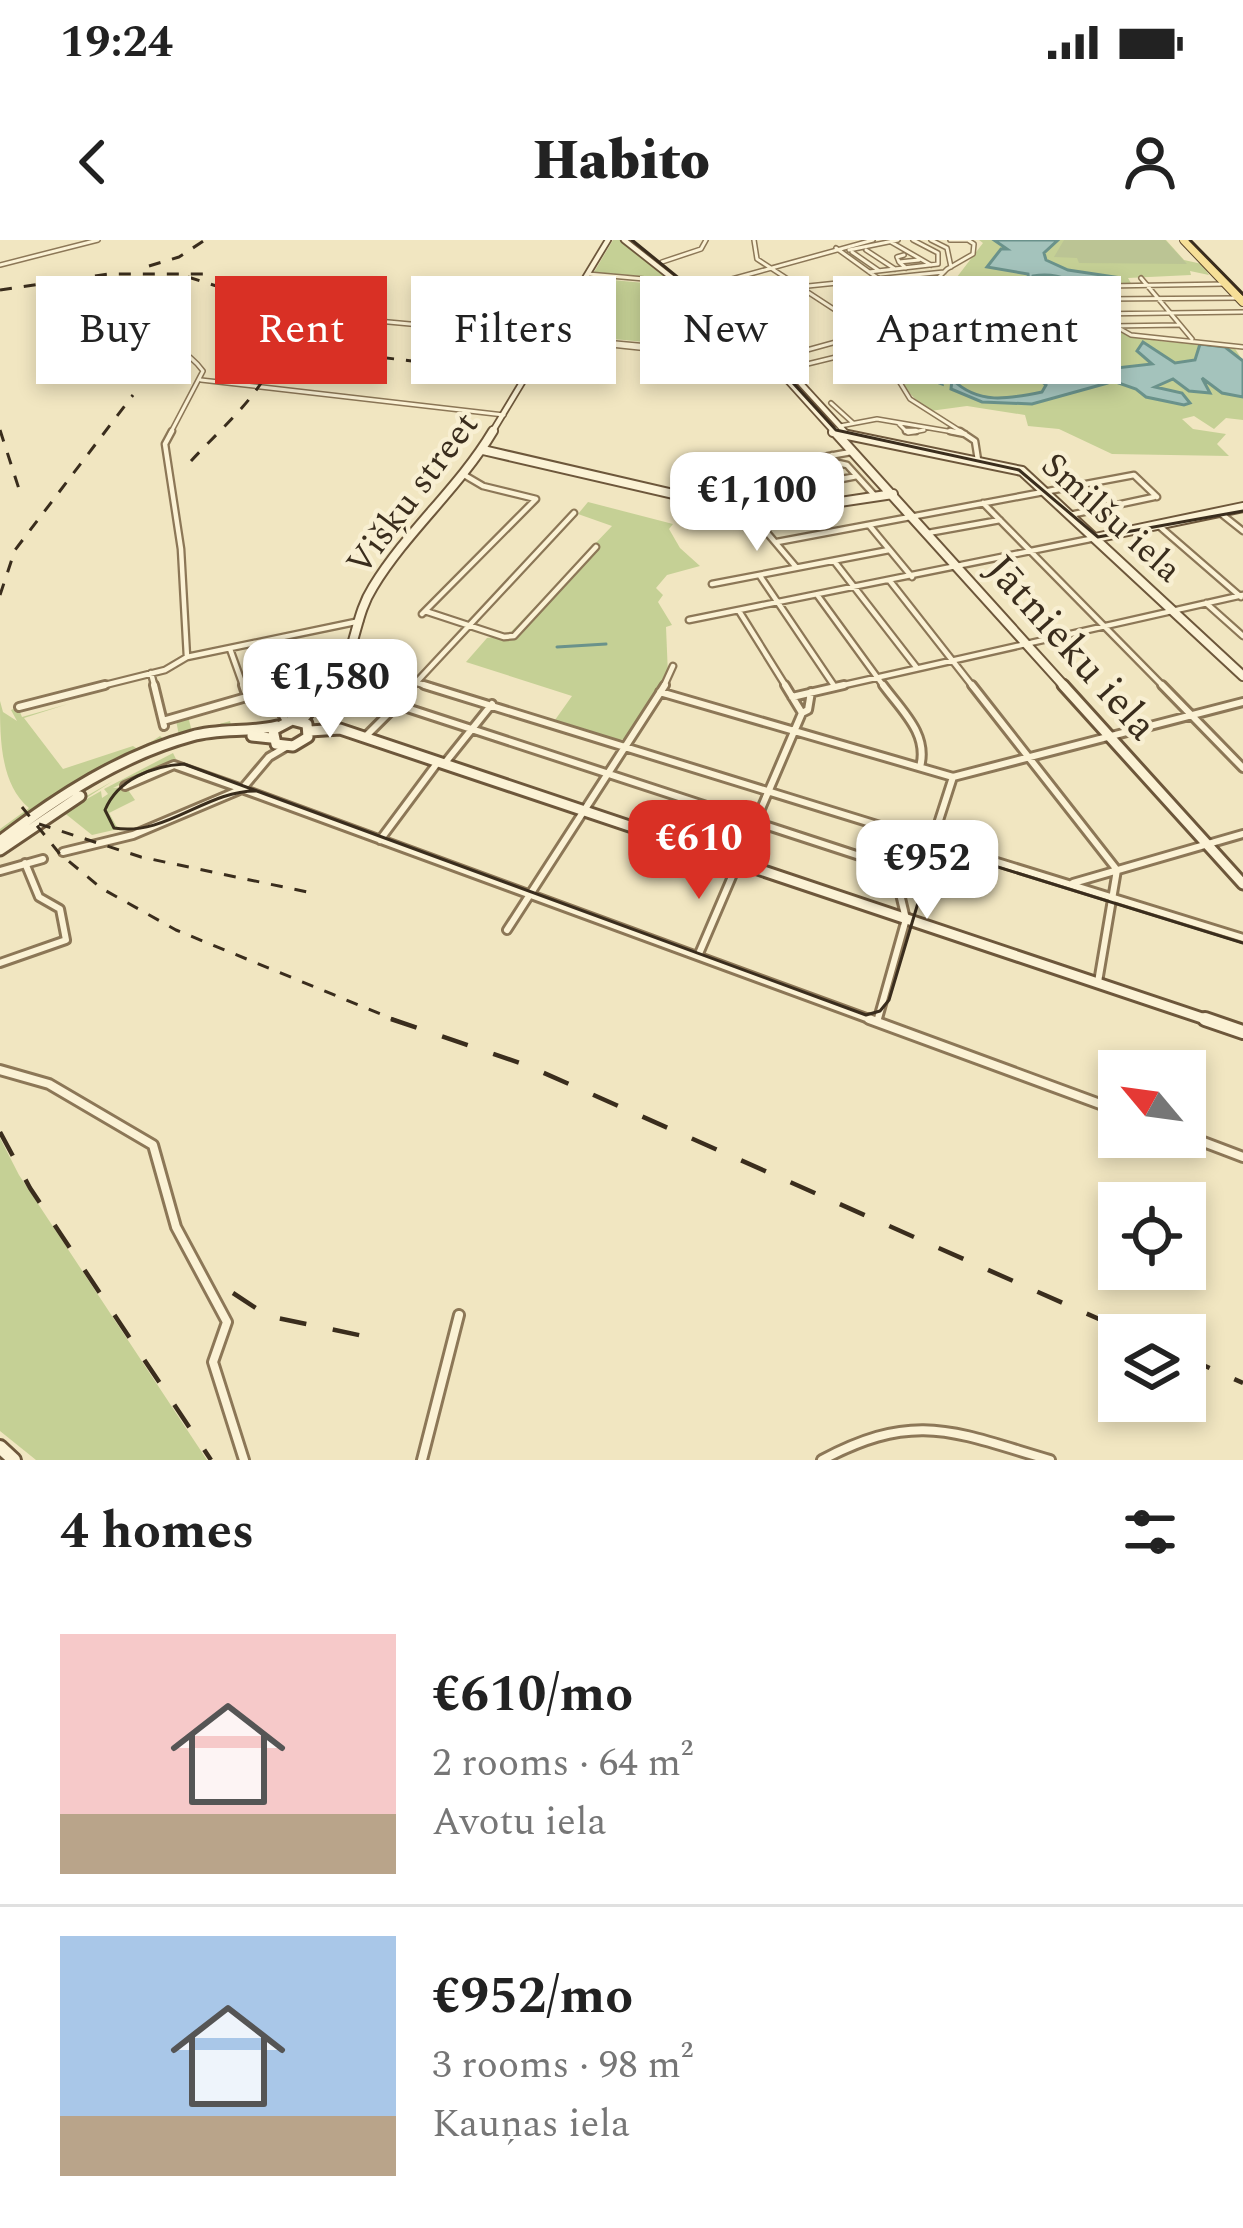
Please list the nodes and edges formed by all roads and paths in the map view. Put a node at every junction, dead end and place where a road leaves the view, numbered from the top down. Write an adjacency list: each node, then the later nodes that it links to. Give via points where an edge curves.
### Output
1 (98, 240): 19 (street)
2 (608, 240): 26 (street, Višķu street)
3 (628, 240): 18 (street, Jātnieku iela); 27 (street, Jātnieku iela)
4 (706, 240): 18 (street)
5 (754, 240): 24 (street, via 757,259)
6 (873, 240): 14 (street)
7 (914, 240): 23 (street, via 938,253)
8 (931, 240): 16 (street)
9 (968, 240): 12 (street); 20 (street, via 974,251)
10 (1184, 240): 35 (main road)
11 (895, 241): 15 (street); 17 (street)
12 (953, 242): 16 (street)
13 (836, 248): 14 (street); 24 (street); 25 (street)
14 (847, 248): 15 (street); 25 (street)
15 (863, 248): 22 (street)
16 (947, 248): 20 (street)
17 (922, 259): 21 (street, via 899,257); 23 (street)
18 (662, 262): 28 (street, Jātnieku iela)
19 (0, 265)
20 (951, 267): 23 (street)
21 (907, 268): 22 (street); 23 (street)
22 (896, 269): 25 (street)
23 (939, 270): 25 (street); 32 (street)
24 (773, 271): 29 (street); 30 (street)
25 (874, 273): 31 (street); 36 (street)
26 (588, 275): 34 (street)
27 (673, 276)
28 (675, 276)
29 (735, 276)
30 (781, 276)
31 (877, 276)
32 (934, 276)
33 (1141, 278): 37 (street)
34 (640, 279)
35 (1226, 284): 37 (street); 38 (main road)
36 (809, 285)
37 (1147, 285): 39 (street); 39 (street, via 1102,292 1104,299)
38 (1240, 297): 39 (street)
39 (1158, 298): 41 (street)
40 (1243, 312): 41 (street)
41 (1169, 313): 42 (street); 43 (street)
42 (1121, 314)
43 (1179, 325): 44 (street); 46 (street)
44 (1121, 326)
45 (1121, 331): 46 (street)
46 (1192, 339): 47 (street)
47 (1243, 347)
48 (191, 360): 49 (street, via 202,368)
49 (200, 380): 55 (street); 111 (street, via 165,444)
50 (523, 384): 55 (street, Višķu street)
51 (795, 384): 57 (street, Jātnieku iela)
52 (800, 384): 57 (street, Jātnieku iela)
53 (901, 384): 58 (street, via 910,399)
54 (834, 405): 56 (street)
55 (505, 415): 60 (street, Višķu street)
56 (854, 425): 57 (street, Smilšu iela); 58 (street, via 877,418 908,433); 59 (street, Jātnieku iela); 62 (street, Smilšu iela)
57 (836, 429): 59 (street, Jātnieku iela)
58 (965, 434): 62 (street)
59 (853, 449): 61 (street); 71 (street, Jātnieku iela)
60 (483, 450): 66 (street, Višķu street); 77 (street)
61 (832, 455): 63 (street); 64 (street)
62 (978, 460): 70 (street, Smilšu iela, via 1022,470)
63 (789, 464): 64 (street, via 799,472); 65 (street)
64 (837, 465): 67 (street); 68 (street)
65 (777, 466): 69 (street); 69 (street, via 754,470 775,495)
66 (466, 476): 105 (street, Višķu street, via 374,584); 106 (street, via 536,499 424,612)
67 (857, 476): 68 (street); 72 (street)
68 (848, 478): 69 (street)
69 (795, 488)
70 (1046, 492): 73 (street); 78 (street, Smilšu iela); 78 (street, via 1134,475 1157,497)
71 (893, 494): 72 (street); 79 (street, Jātnieku iela)
72 (876, 497): 77 (street)
73 (983, 503): 79 (street); 80 (street)
74 (1243, 507): 75 (street)
75 (1219, 512): 82 (street); 83 (street)
76 (574, 513): 106 (street)
77 (760, 514): 86 (street)
78 (1070, 514): 85 (street, Smilšu iela)
79 (913, 516): 81 (street); 84 (street, Jātnieku iela)
80 (1000, 520): 84 (street); 89 (street)
81 (869, 525): 86 (street); 88 (street)
82 (1158, 525): 85 (street); 99 (street)
83 (1243, 532)
84 (928, 533): 92 (street, Jātnieku iela)
85 (1095, 538): 89 (street); 102 (street, Smilšu iela)
86 (777, 542): 91 (street)
87 (596, 547): 106 (street, via 518,634)
88 (890, 550): 90 (street); 94 (street)
89 (1030, 552): 92 (street); 107 (street)
90 (834, 561): 91 (street); 97 (street)
91 (796, 567): 93 (street)
92 (957, 567): 94 (street); 109 (street, Jātnieku iela)
93 (759, 575): 96 (street); 100 (street)
94 (912, 577): 95 (street)
95 (890, 581): 97 (street); 113 (street)
96 (712, 584)
97 (852, 588): 98 (street); 116 (street)
98 (818, 596): 100 (street); 119 (street)
99 (1242, 596): 101 (street)
100 (778, 602): 103 (street); 121 (street)
101 (1206, 603): 102 (street); 108 (street)
102 (1172, 610): 107 (street); 114 (street, Smilšu iela)
103 (739, 611): 104 (street); 125 (street)
104 (689, 620)
105 (360, 621): 110 (street); 132 (street, Višķu street, via 347,668)
106 (469, 625): 120 (street)
107 (1103, 626): 109 (street); 131 (street)
108 (1243, 636)
109 (1025, 644): 113 (street); 137 (street, Jātnieku iela)
110 (230, 649): 111 (street); 124 (street)
111 (187, 657): 117 (street)
112 (1243, 658): 114 (street)
113 (949, 661): 116 (street); 143 (street)
114 (1228, 662): 118 (street, Smilšu iela)
115 (673, 666): 122 (street)
116 (917, 668): 119 (street)
117 (152, 673): 124 (street, via 163,724); 129 (street)
118 (1243, 676)
119 (876, 677): 121 (street); 145 (street, via 920,736)
120 (413, 682): 127 (street); 128 (street)
121 (835, 687): 123 (street)
122 (660, 692): 136 (street); 140 (street)
123 (812, 692): 125 (street); 130 (street)
124 (250, 696): 133 (street, via 279,710)
125 (792, 697): 130 (street)
126 (1243, 702): 131 (street)
127 (492, 704): 135 (street); 140 (street)
128 (400, 705): 135 (street); 138 (street)
129 (19, 707)
130 (802, 713): 136 (street)
131 (1192, 716): 137 (street); 146 (street)
132 (302, 721): 133 (street); 134 (street)
133 (281, 723): 139 (street); 161 (street, via 168,744 63,798)
134 (310, 731): 138 (street, via 331,727); 141 (street)
135 (472, 731): 144 (street); 147 (street)
136 (798, 731): 145 (street); 151 (street)
137 (1110, 736): 143 (street); 160 (street, Jātnieku iela)
138 (365, 737): 144 (street)
139 (272, 740): 141 (street); 142 (street); 161 (street, via 218,737 168,750)
140 (625, 746): 147 (street); 151 (street)
141 (286, 747): 142 (street)
142 (269, 757): 150 (street)
143 (1028, 758): 148 (street); 169 (street)
144 (441, 763): 152 (street); 156 (street)
145 (920, 767): 148 (street)
146 (1243, 768)
147 (610, 775): 152 (street); 153 (street)
148 (953, 777): 159 (street)
149 (125, 786): 150 (street, via 179,766)
150 (242, 789): 156 (street); 163 (street, via 133,835)
151 (769, 792): 153 (street); 154 (street)
152 (582, 810): 157 (street); 173 (street)
153 (755, 822): 165 (street, via 884,863); 167 (street)
154 (895, 831): 158 (street); 162 (street)
155 (1243, 834): 160 (street)
156 (380, 839): 173 (street)
157 (668, 839): 167 (street); 168 (street)
158 (920, 839): 159 (street); 162 (street)
159 (934, 839): 171 (street)
160 (1207, 844): 169 (street); 172 (street, Jātnieku iela)
161 (0, 845)
162 (905, 850): 165 (street)
163 (63, 852)
164 (43, 859): 166 (street)
165 (904, 862): 175 (street)
166 (25, 863): 170 (street); 179 (street, via 39,897 60,909 66,940)
167 (738, 863): 175 (street); 178 (street)
168 (654, 864)
169 (1117, 870): 171 (street); 174 (street)
170 (0, 871)
171 (1070, 884): 174 (street)
172 (1243, 884)
173 (530, 894): 176 (street); 178 (street)
174 (1113, 897): 177 (street); 180 (street)
175 (906, 919): 180 (street); 181 (street)
176 (507, 930)
177 (1243, 938)
178 (698, 956): 181 (street)
179 (0, 963)
180 (1098, 982): 182 (street)
181 (877, 1022): 184 (street)
182 (1243, 1032)
183 (0, 1070): 190 (street, via 49,1084 153,1145 176,1227 227,1322 213,1362)
184 (1098, 1103)
185 (1206, 1143): 186 (street)
186 (1243, 1156)
187 (459, 1315): 191 (street)
188 (0, 1447): 189 (street)
189 (14, 1460)
190 (244, 1460)
191 (422, 1460)
192 (822, 1460): 193 (street, via 890,1430 973,1439)
193 (1050, 1460)

